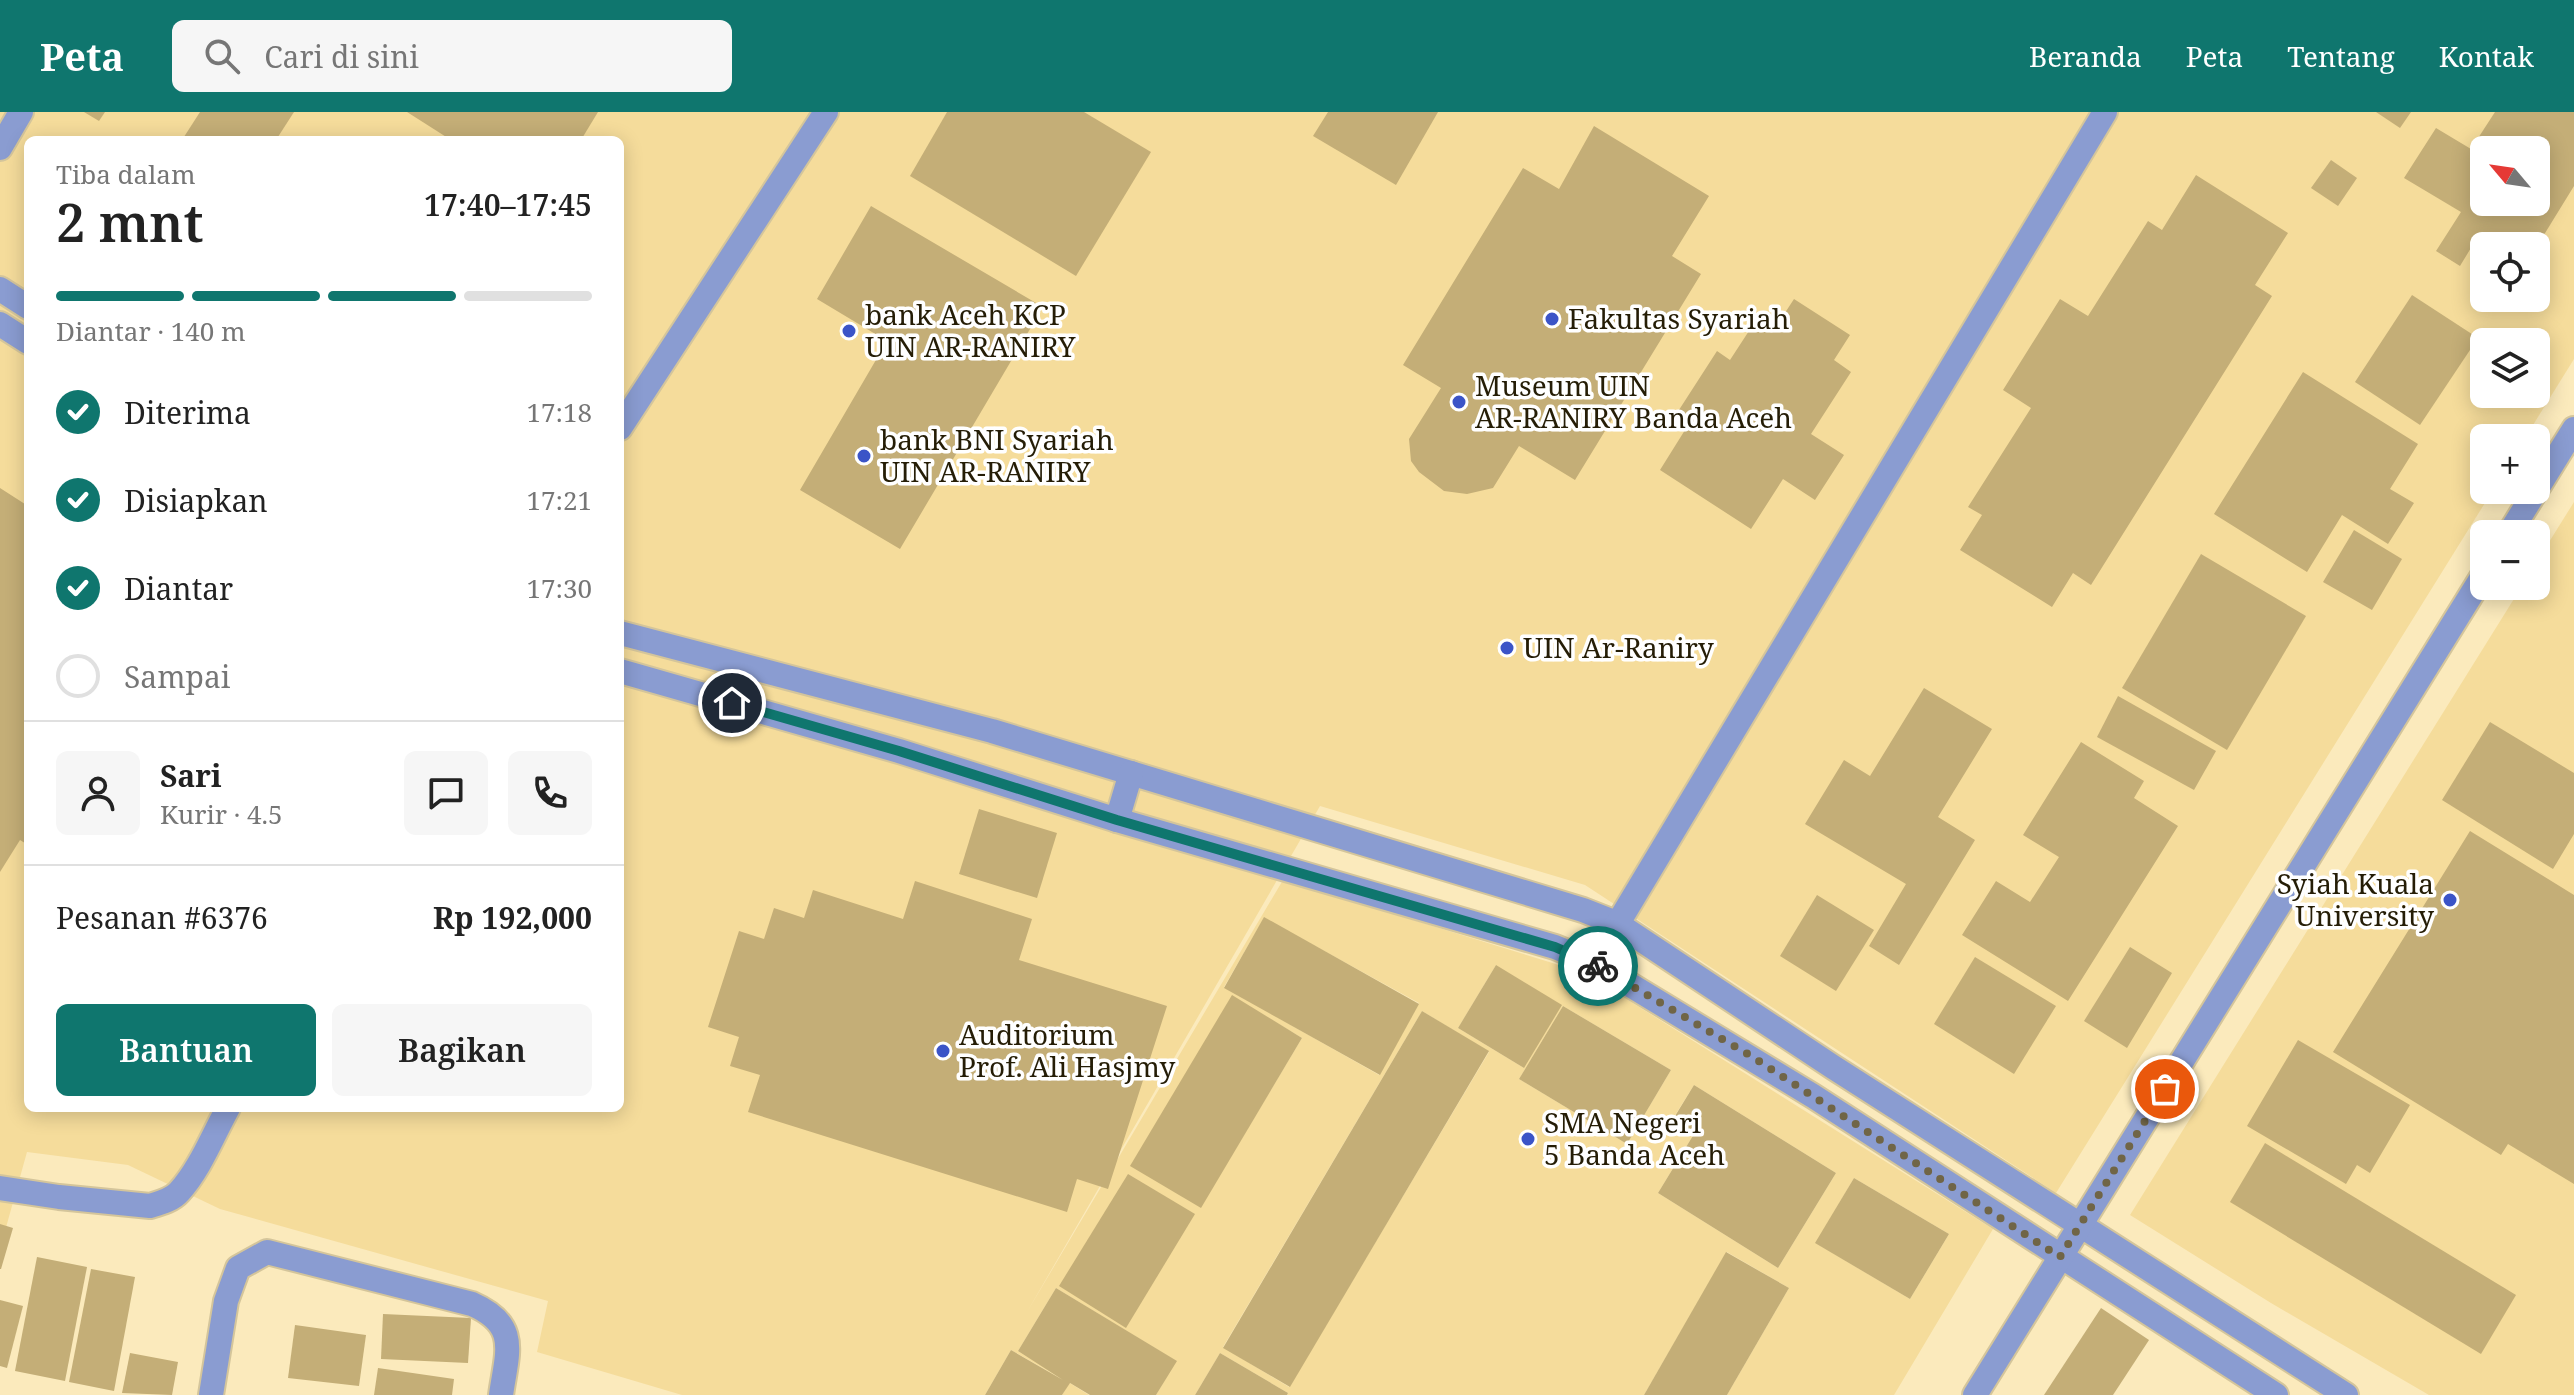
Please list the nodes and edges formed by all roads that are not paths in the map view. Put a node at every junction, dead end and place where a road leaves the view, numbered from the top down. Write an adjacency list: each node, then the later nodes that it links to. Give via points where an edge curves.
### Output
1 (21, 112): 4 (street)
2 (826, 112): 9 (street)
3 (2105, 112): 19 (street)
4 (0, 148)
5 (0, 289): 6 (street)
6 (24, 304)
7 (0, 324): 8 (street)
8 (24, 339)
9 (624, 422)
10 (2574, 429): 11 (street)
11 (2518, 520)
12 (2470, 597): 25 (street)
13 (624, 634): 15 (street)
14 (624, 672): 16 (street)
15 (912, 709): 16 (street); 17 (street)
16 (899, 751): 18 (street)
17 (1131, 773): 18 (street); 19 (street)
18 (1117, 820): 20 (street, via 1555,947)
19 (1616, 923): 20 (street); 21 (street)
20 (1594, 963): 22 (street)
21 (1833, 1067): 22 (street); 25 (street)
22 (1813, 1096): 26 (street)
23 (226, 1112): 24 (street, via 178,1194 163,1203 150,1206)
24 (0, 1188)
25 (2081, 1225): 26 (street); 31 (street)
26 (2060, 1257): 29 (street); 30 (street)
27 (211, 1395): 28 (street, via 226,1301 238,1268 267,1252 492,1313 508,1345)
28 (501, 1395)
29 (1975, 1395)
30 (2276, 1395)
31 (2346, 1395)

